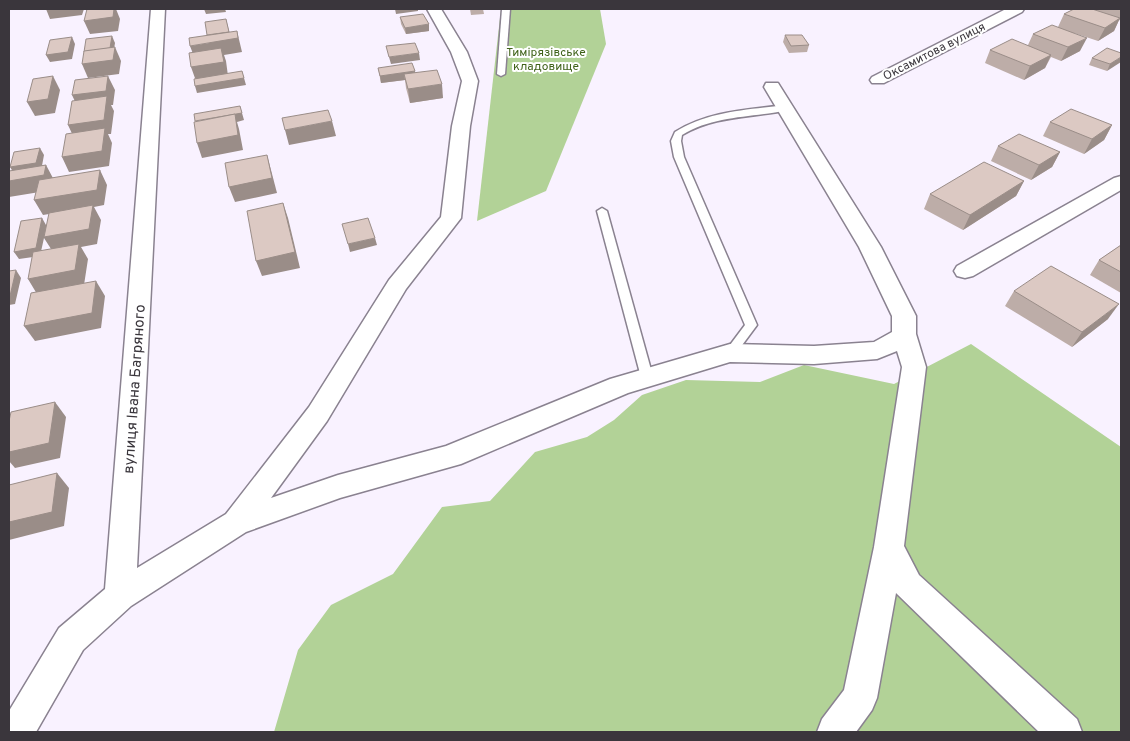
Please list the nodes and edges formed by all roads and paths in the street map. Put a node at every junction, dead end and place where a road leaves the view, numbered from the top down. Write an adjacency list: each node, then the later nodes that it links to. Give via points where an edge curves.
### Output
1 (158, 9): 17 (street, вулиця Івана Багряного)
2 (434, 9): 15 (street, via 459,52 470,81 461,126 451,218 397,285 318,414)
3 (506, 9): 5 (lane)
4 (1017, 9): 6 (street, Оксамитова вулиця)
5 (501, 74)
6 (878, 80)
7 (772, 87): 8 (street)
8 (785, 108): 12 (street, via 870,247 904,316); 13 (lane, via 723,117 686,127 678,134 676,142 679,157 752,325)
9 (1121, 182): 11 (street)
10 (602, 211): 14 (lane)
11 (965, 271)
12 (904, 334): 13 (street, via 898,341 878,350 814,355); 16 (street, via 914,367)
13 (730, 353): 14 (street)
14 (646, 377): 15 (street, via 451,456 338,487)
15 (236, 524): 17 (street)
16 (889, 547): 19 (street, via 860,698); 20 (street, via 908,585)
17 (120, 596): 18 (street, via 71,638)
18 (16, 732)
19 (835, 732)
20 (1064, 732)

